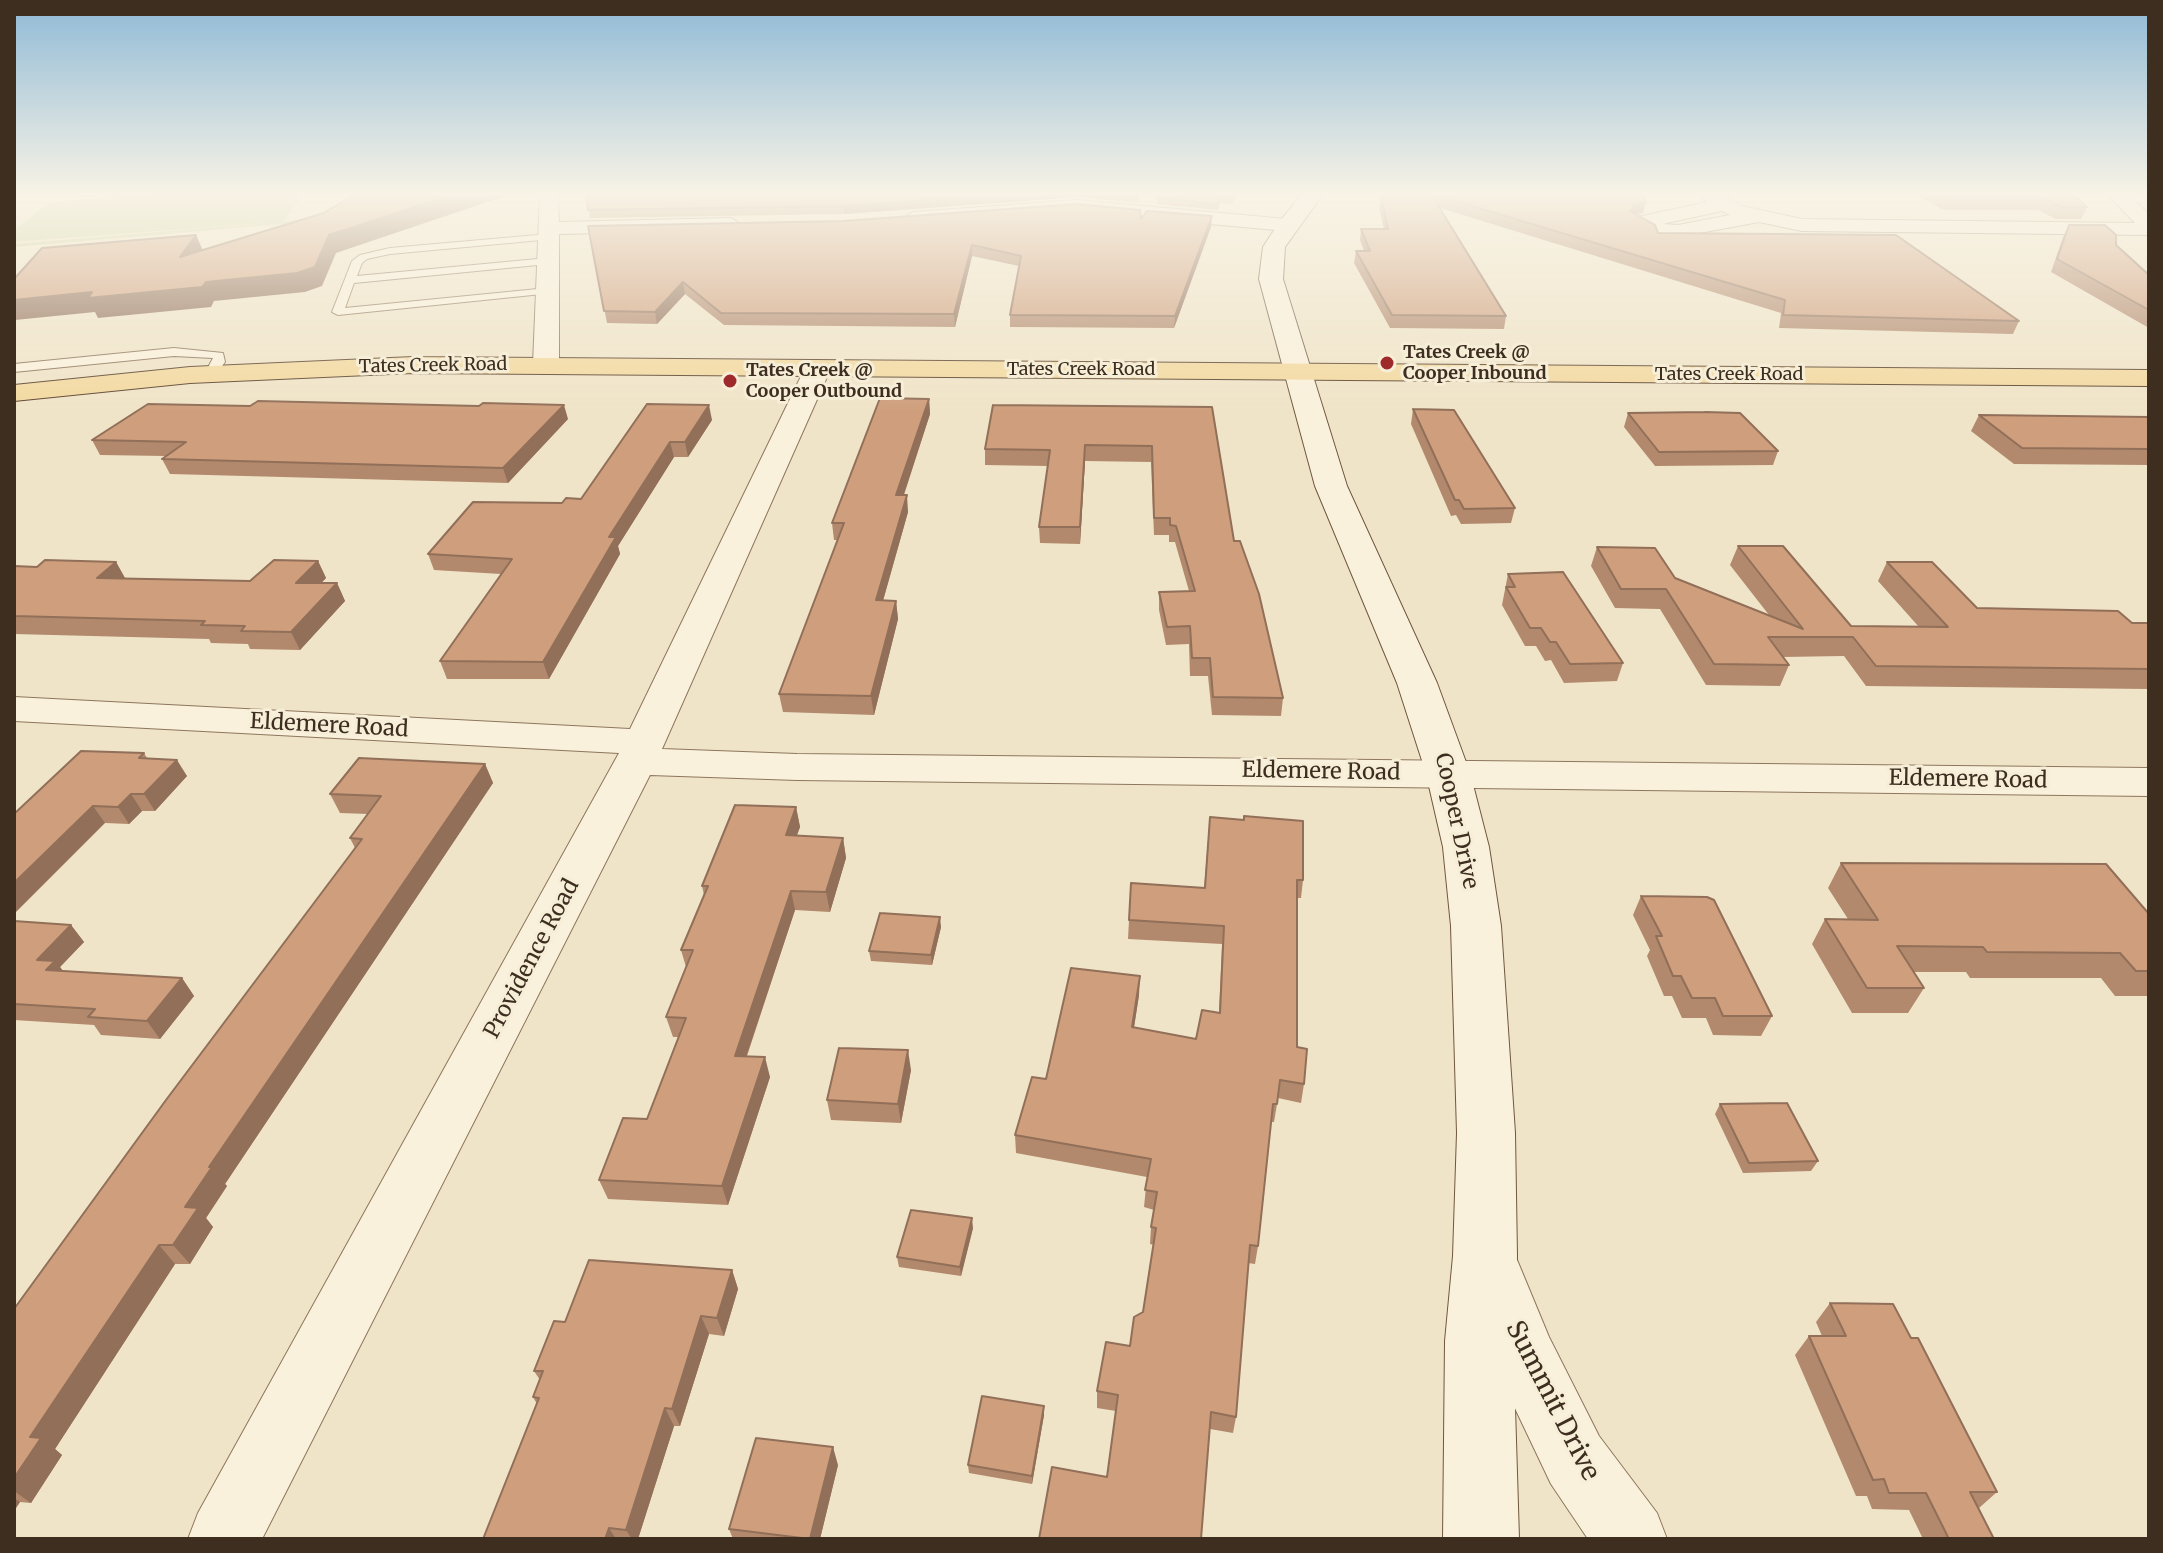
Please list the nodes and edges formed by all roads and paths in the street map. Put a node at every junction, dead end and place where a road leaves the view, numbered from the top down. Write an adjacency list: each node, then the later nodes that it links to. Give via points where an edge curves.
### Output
1 (355, 266): 5 (lane)
2 (491, 266): 5 (lane)
3 (548, 266): 6 (street)
4 (1272, 266): 10 (main road, Cooper Drive)
5 (351, 280): 6 (lane, via 338,312)
6 (548, 291): 7 (street)
7 (546, 364): 9 (main road, Tates Creek Road); 11 (main road, Tates Creek Road)
8 (14, 368): 11 (lane, via 174,352 219,356)
9 (818, 368): 10 (main road, Tates Creek Road); 15 (street, Providence Road)
10 (1295, 371): 12 (main road, Tates Creek Road); 16 (main road, Cooper Drive, via 1343,519 1417,683)
11 (211, 373): 13 (main road, Tates Creek Road)
12 (2149, 378)
13 (14, 393)
14 (19, 715): 15 (street, Eldemere Road)
15 (640, 752): 16 (street, Eldemere Road, via 797,767); 19 (street, Providence Road)
16 (1448, 773): 17 (street, Eldemere Road); 18 (main road, Cooper Drive, via 1466,847 1476,926 1486,1133)
17 (2149, 782)
18 (1485, 1256): 20 (main road, Cooper Drive, via 1479,1341); 21 (street, Summit Drive, via 1525,1358 1575,1460)
19 (224, 1539)
20 (1481, 1539)
21 (1631, 1539)

